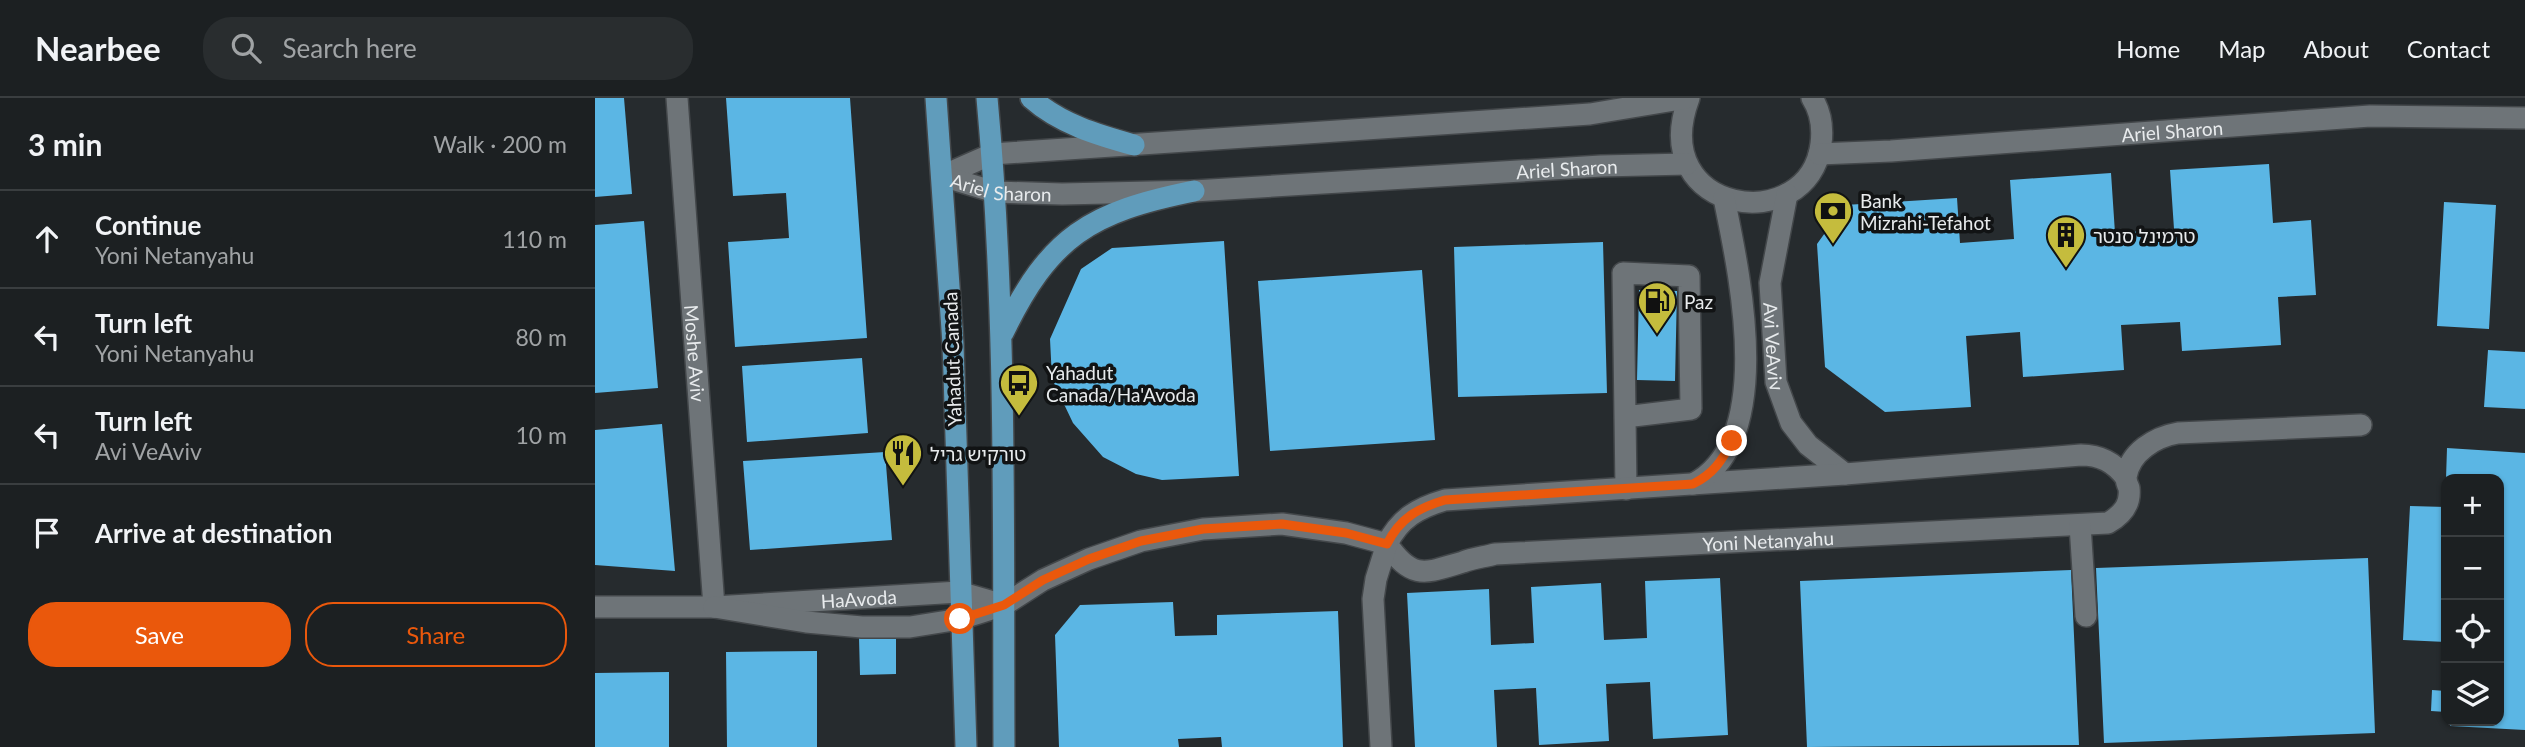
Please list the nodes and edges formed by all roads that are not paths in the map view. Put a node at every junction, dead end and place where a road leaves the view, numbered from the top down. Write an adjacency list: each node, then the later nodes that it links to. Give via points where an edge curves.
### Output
1 (677, 98): 29 (street, Moshe Aviv)
2 (936, 98): 12 (main road, Yahadut Canada)
3 (987, 98): 10 (main road)
4 (1031, 98): 8 (main road, via 1071,124)
5 (1688, 98): 8 (street, Ariel Sharon, via 1590,114); 11 (street, via 1681,119)
6 (1812, 98): 9 (street, via 1822,130)
7 (2525, 118): 9 (street, Ariel Sharon, via 2370,116)
8 (1134, 145): 10 (street, Ariel Sharon)
9 (1819, 154): 15 (street, via 1809,174)
10 (992, 155): 12 (street, Ariel Sharon); 14 (main road)
11 (1687, 164): 13 (street, Ariel Sharon); 16 (street, via 1709,190)
12 (942, 176): 14 (street, Ariel Sharon); 26 (main road, Yahadut Canada, via 953,344)
13 (1194, 191): 14 (street, Ariel Sharon); 17 (main road, via 1114,212 1067,240 1018,302)
14 (995, 192): 17 (main road)
15 (1787, 194): 16 (street, via 1767,202); 20 (street, Avi VeAviv, via 1770,283 1776,382 1791,423 1808,446)
16 (1724, 198): 22 (street, Avi VeAviv, via 1739,272 1744,401 1725,454 1711,473)
17 (1002, 335): 27 (main road)
18 (1625, 416): 18 (street, via 1691,409 1689,275 1623,273); 23 (street)
19 (2361, 425): 21 (street, Yoni Netanyahu, via 2178,433 2157,438 2134,460)
20 (1845, 474): 21 (street, via 2094,455 2110,461); 22 (street)
21 (2126, 478): 24 (street, Yoni Netanyahu, via 2126,509 2108,523)
22 (1693, 484): 23 (street)
23 (1626, 489): 25 (street, via 1445,500 1404,519)
24 (2080, 525): 25 (street, Yoni Netanyahu, via 1495,554 1424,571 1398,559); 30 (street)
25 (1387, 544): 27 (street, Yoni Netanyahu, via 1282,524 1203,529 1141,541 1089,559); 34 (street, via 1373,599)
26 (959, 592): 27 (street, HaAvoda); 29 (street, HaAvoda); 31 (main road, Yahadut Canada)
27 (1004, 605): 31 (street, Yoni Netanyahu); 33 (main road)
28 (595, 607): 29 (street, HaAvoda)
29 (714, 607): 31 (street, HaAvoda, via 862,627 910,627)
30 (2086, 616)
31 (960, 619): 32 (main road, Yahadut Canada)
32 (966, 747)
33 (1005, 747)
34 (1381, 747)

